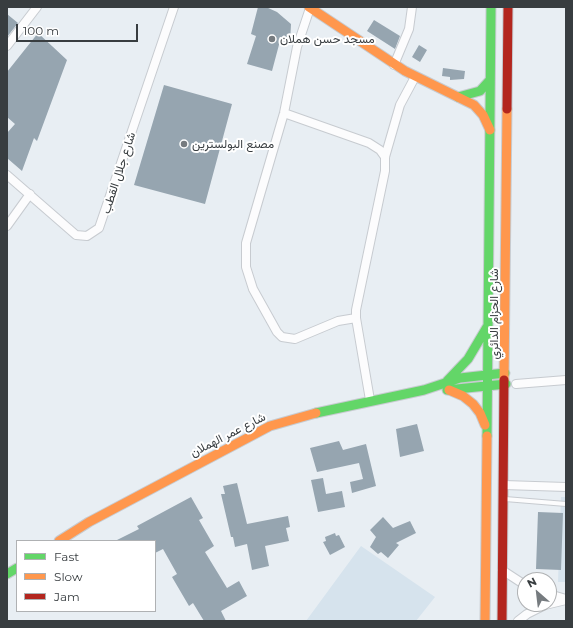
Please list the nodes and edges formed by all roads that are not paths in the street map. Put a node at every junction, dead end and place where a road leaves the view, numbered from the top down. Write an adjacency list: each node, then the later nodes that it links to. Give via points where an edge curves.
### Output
1 (37, 7): 7 (street)
2 (174, 7): 16 (street, شارع جلال القطب, via 99,228 87,236 76,235)
3 (412, 7): 8 (street, via 409,29)
4 (491, 7): 10 (main road, شارع الحزام الدائري)
5 (508, 7): 20 (main road, شارع الحزام الدائري)
6 (309, 8): 8 (main road); 12 (street, via 297,47)
7 (7, 46)
8 (394, 65): 9 (main road)
9 (415, 77): 11 (main road); 14 (street, via 400,105)
10 (490, 80): 11 (main road, via 480,91); 13 (main road, شارع الحزام الدائري)
11 (458, 97): 13 (main road, via 479,110)
12 (284, 114): 14 (street, via 369,142); 18 (street, via 246,243 248,278 277,332 289,339 295,339 338,321)
13 (490, 130): 19 (main road, شارع الحزام الدائري)
14 (385, 157): 18 (street, via 385,171)
15 (7, 175): 16 (street, شارع جلال القطب)
16 (30, 194): 17 (street)
17 (7, 226)
18 (356, 318): 27 (street)
19 (487, 326): 21 (main road, شارع الحزام الدائري); 26 (main road, via 468,359)
20 (505, 373): 21 (main road, شارع عمر الهملان); 23 (main road, شارع الحزام الدائري)
21 (487, 374): 25 (main road, شارع الحزام الدائري); 26 (main road, شارع عمر الهملان)
22 (566, 380): 24 (street)
23 (506, 384): 25 (main road, شارع عمر الهملان); 29 (main road, شارع الحزام الدائري)
24 (516, 384)
25 (487, 385): 26 (main road, شارع عمر الهملان); 28 (main road, شارع الحزام الدائري)
26 (448, 386): 27 (main road, شارع عمر الهملان); 28 (main road, via 473,404)
27 (370, 400): 33 (main road, شارع عمر الهملان, via 270,426 89,522)
28 (486, 428): 39 (main road, شارع الحزام الدائري)
29 (504, 485): 30 (street); 31 (main road, شارع الحزام الدائري)
30 (566, 487)
31 (504, 499): 32 (lane); 35 (main road, شارع الحزام الدائري)
32 (566, 504)
33 (61, 540)
34 (16, 569): 36 (main road)
35 (502, 570): 37 (street); 40 (main road, شارع الحزام الدائري)
36 (7, 574)
37 (517, 580)
38 (566, 600): 41 (street, via 545,605)
39 (485, 621)
40 (502, 621)
41 (518, 621)

